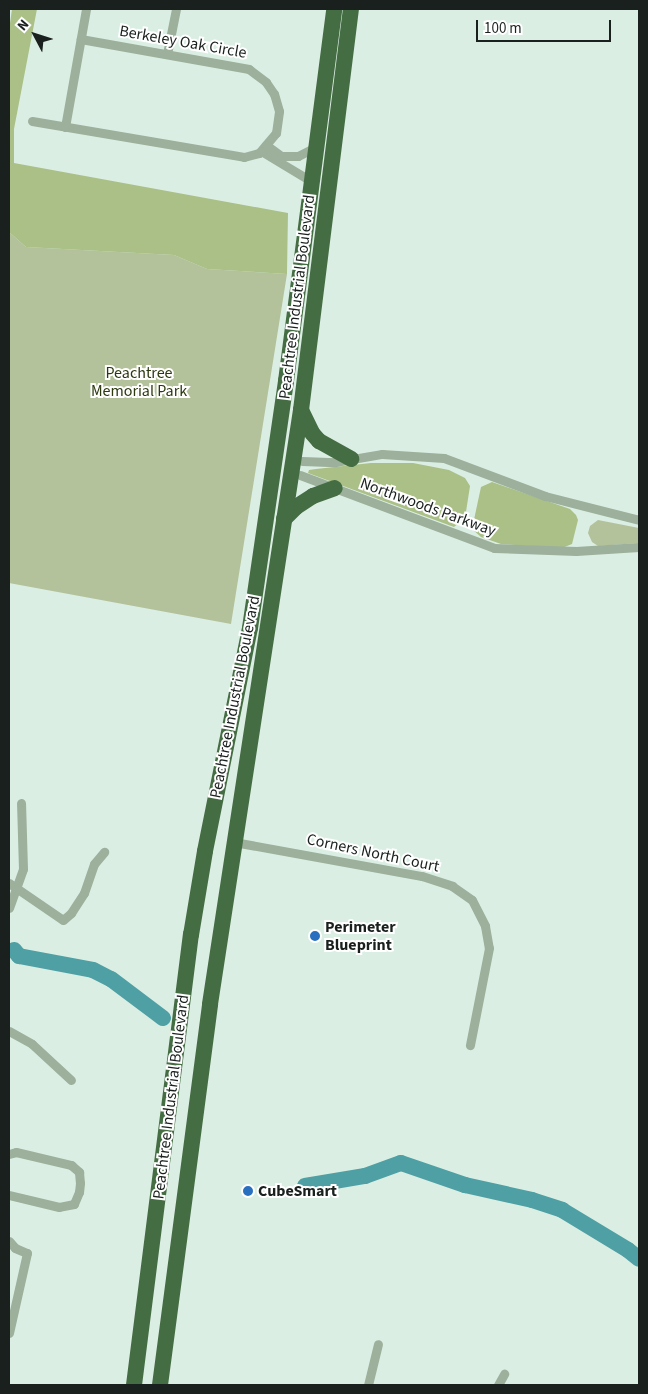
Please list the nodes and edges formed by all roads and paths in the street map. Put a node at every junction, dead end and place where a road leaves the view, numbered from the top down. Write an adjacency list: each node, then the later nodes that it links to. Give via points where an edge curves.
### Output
1 (86, 9): 5 (street)
2 (176, 9): 6 (street)
3 (334, 9): 9 (highway, Peachtree Industrial Boulevard)
4 (351, 9): 14 (highway, Peachtree Industrial Boulevard)
5 (81, 39): 6 (street, Berkeley Oak Circle); 8 (street)
6 (167, 54): 10 (street, Berkeley Oak Circle, via 249,68 258,75 274,94 279,111 276,133)
7 (32, 121): 8 (street)
8 (65, 127): 10 (street, via 222,155 244,157)
9 (316, 147): 11 (street, via 298,156); 13 (highway, Peachtree Industrial Boulevard)
10 (263, 148): 11 (street, via 280,156); 12 (street)
11 (289, 156): 12 (street)
12 (286, 166): 13 (street)
13 (311, 181): 36 (highway, Peachtree Industrial Boulevard, via 250,628 191,935)
14 (300, 410): 15 (highway, via 319,441); 19 (highway, Peachtree Industrial Boulevard)
15 (351, 459): 16 (street, Northwoods Parkway, via 335,462); 20 (street, Northwoods Parkway, via 382,454 444,458 545,496)
16 (302, 460)
17 (300, 475): 18 (street, Northwoods Parkway)
18 (335, 488): 19 (highway, via 313,496); 21 (street, Northwoods Parkway, via 494,548 576,552)
19 (284, 519): 23 (highway, Peachtree Industrial Boulevard)
20 (639, 520)
21 (639, 547)
22 (21, 802): 25 (street, via 23,869)
23 (234, 842): 28 (street, Corners North Court, via 422,876 452,886 472,900 485,926 489,948); 37 (highway, Peachtree Industrial Boulevard)
24 (104, 852): 25 (street, via 94,864 84,893 63,920)
25 (12, 885): 26 (street)
26 (9, 908)
27 (9, 1031): 29 (street, via 32,1044)
28 (470, 1046)
29 (71, 1080)
30 (9, 1154): 31 (street, via 16,1152 71,1165 79,1172 80,1183 74,1204 59,1207)
31 (9, 1195)
32 (9, 1241): 33 (street, via 26,1253)
33 (9, 1333)
34 (378, 1344): 38 (street)
35 (504, 1374): 39 (street)
36 (134, 1385)
37 (160, 1385)
38 (368, 1385)
39 (498, 1385)

